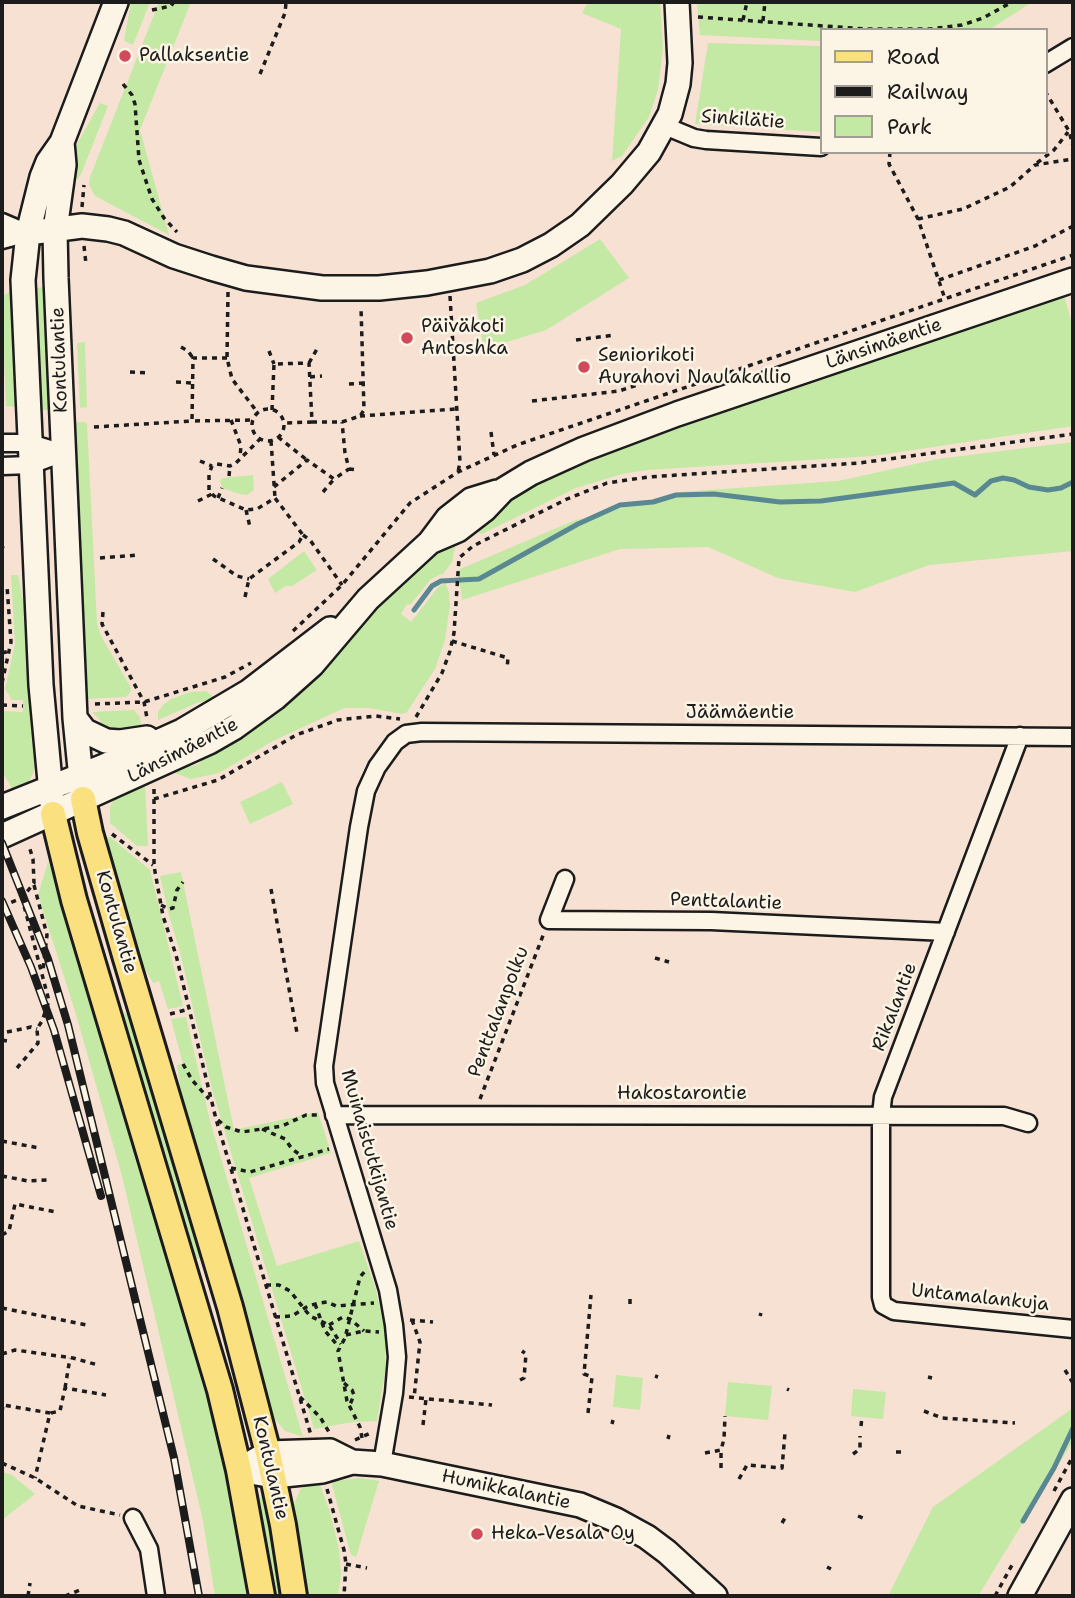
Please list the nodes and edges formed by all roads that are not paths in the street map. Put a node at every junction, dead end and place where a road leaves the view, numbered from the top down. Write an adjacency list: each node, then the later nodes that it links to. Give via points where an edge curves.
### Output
1 (116, 2): 6 (main road)
2 (685, 9): 5 (main road, via 674,102)
3 (1073, 47): 4 (street)
4 (1047, 63)
5 (665, 126): 7 (street, Sinkilätie, via 706,141); 9 (main road, via 622,184 580,225 522,260 446,280 379,288 282,284 211,268 108,229)
6 (62, 142): 9 (main road, Kontulantie, via 64,165); 10 (main road, Kontulantie, via 42,177)
7 (820, 147)
8 (2, 222): 10 (street)
9 (55, 230): 10 (main road); 14 (main road, Kontulantie)
10 (28, 233): 11 (street); 15 (main road, Kontulantie, via 23,280)
11 (2, 240)
12 (1073, 280): 17 (main road, Länsimäentie, via 584,449 503,490 458,530 430,542)
13 (2, 443): 15 (street)
14 (63, 453): 15 (street); 18 (main road, Kontulantie)
15 (31, 454): 16 (street); 23 (main road, Kontulantie)
16 (2, 466)
17 (368, 599): 20 (main road, Länsimäentie, via 248,692); 24 (main road, Länsimäentie, via 312,665 244,721 209,742)
18 (84, 711): 20 (main road, via 85,731 106,741); 24 (main road, Kontulantie)
19 (410, 727): 21 (street, Jäämäentie, via 422,732); 30 (street, Muinaistutkijantie, via 370,780 359,827 326,1046 325,1083)
20 (182, 731): 24 (main road, Länsimäentie)
21 (1020, 736): 22 (street, Jäämäentie); 29 (street, Rikalantie)
22 (1073, 737)
23 (50, 787): 24 (main road, Länsimäentie); 25 (main road, Länsimäentie); 26 (main road, Kontulantie)
24 (82, 787): 26 (main road, Länsimäentie); 35 (main road, Kontulantie, via 90,833 230,1307)
25 (2, 807)
26 (53, 814): 27 (main road, Länsimäentie); 37 (main road, Kontulantie)
27 (2, 836)
28 (565, 879): 29 (street, Penttalantie, via 549,920 711,921)
29 (946, 932): 31 (street, Rikalantie)
30 (334, 1115): 31 (street, Hakostarontie); 36 (street, Muinaistutkijantie, via 398,1326 394,1393)
31 (881, 1115): 32 (street, Hakostarontie, via 1004,1115); 33 (street, Rikalantie)
32 (1028, 1123)
33 (883, 1305): 34 (street, Untamalankuja, via 894,1311)
34 (1073, 1329)
35 (271, 1464): 36 (main road, Humikkalantie, via 330,1451 352,1462); 37 (main road); 42 (main road, Kontulantie)
36 (382, 1464): 43 (main road, Humikkalantie, via 580,1505 647,1537)
37 (239, 1470): 41 (main road, Kontulantie)
38 (1073, 1500): 44 (main road)
39 (133, 1518): 40 (street, via 149,1549)
40 (156, 1596)
41 (262, 1596)
42 (294, 1596)
43 (715, 1596)
44 (1020, 1596)

